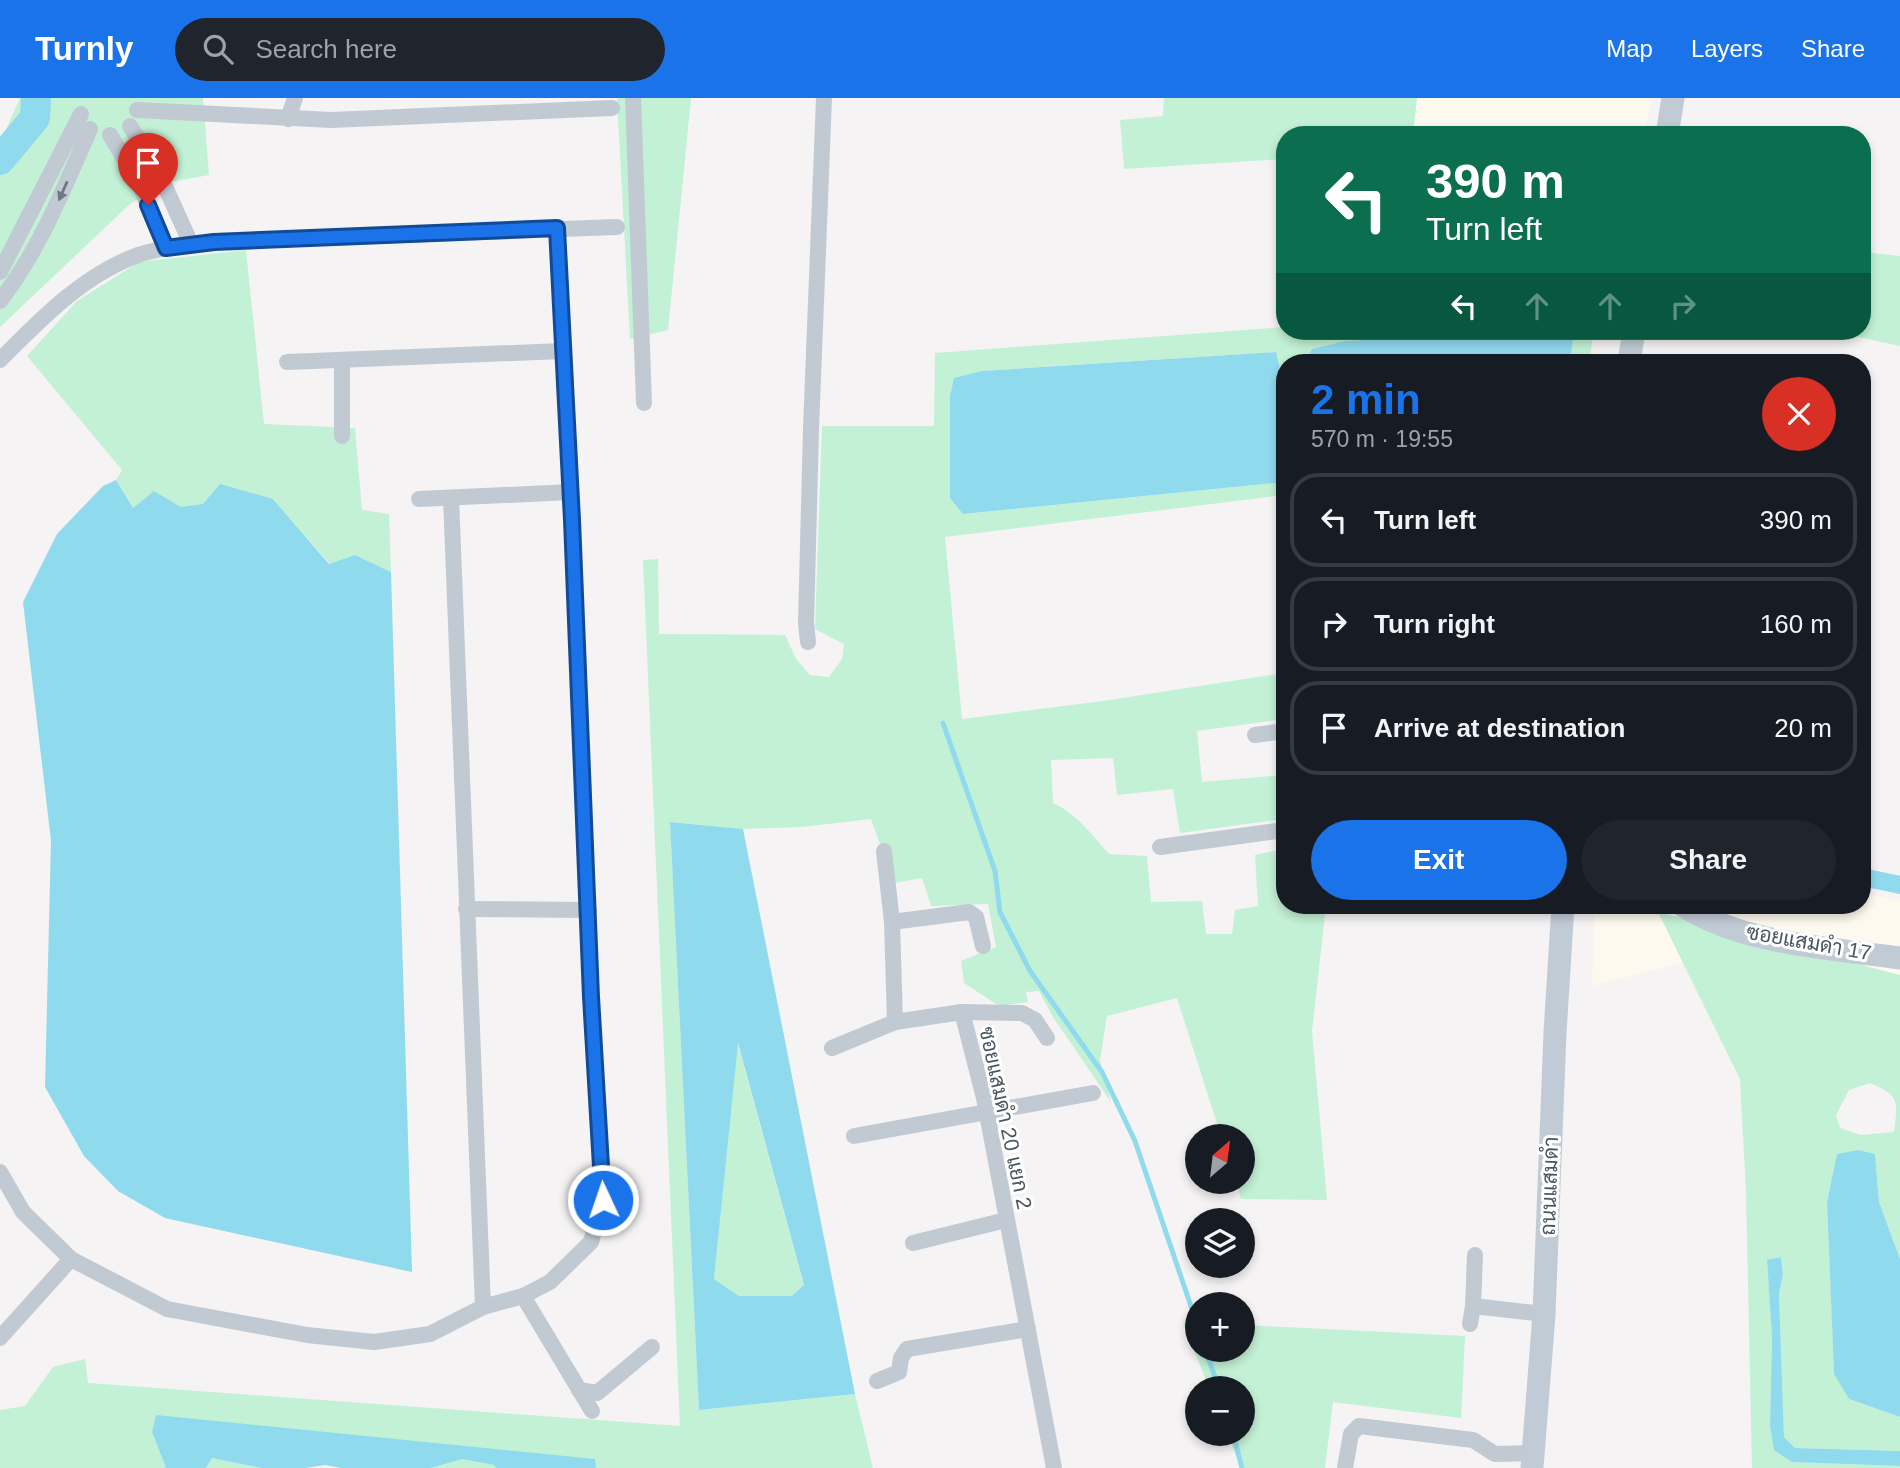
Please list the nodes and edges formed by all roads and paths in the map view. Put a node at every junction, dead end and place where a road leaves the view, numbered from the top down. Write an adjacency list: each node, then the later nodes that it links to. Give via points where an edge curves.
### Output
1 (295, 98): 9 (street)
2 (633, 98): 24 (street)
3 (824, 98): 29 (street)
4 (1674, 98): 11 (street)
5 (136, 104): 9 (street); 10 (street)
6 (567, 104): 8 (street); 9 (street)
7 (81, 106): 12 (street); 18 (street)
8 (612, 108)
9 (288, 119)
10 (130, 126): 13 (street); 16 (street, via 159,173)
11 (1669, 126)
12 (90, 129): 13 (street); 19 (street, one-way to 19, via 50,219)
13 (110, 135): 17 (street, via 139,183)
14 (617, 227): 15 (street)
15 (557, 228): 16 (street); 20 (street)
16 (191, 244): 17 (street)
17 (166, 248): 21 (street, via 107,269 68,296)
18 (0, 272)
19 (0, 301)
20 (562, 351): 22 (street); 26 (street)
21 (0, 360)
22 (342, 361): 23 (street); 25 (street)
23 (286, 362)
24 (644, 403)
25 (342, 436)
26 (571, 492): 27 (street); 36 (street)
27 (451, 498): 28 (street); 35 (street)
28 (419, 499)
29 (808, 642)
30 (1276, 732): 31 (street)
31 (1255, 735)
32 (1276, 831): 33 (street)
33 (1160, 847)
34 (884, 851): 39 (street)
35 (467, 909): 36 (street); 56 (street)
36 (589, 909): 54 (street, via 603,1200 591,1242 550,1282)
37 (1562, 914): 57 (street, ถนนแสมดำ)
38 (1700, 914): 41 (street, ซอยแสมดำ 17, via 1725,926 1781,940)
39 (892, 922): 40 (street, via 969,912 976,917); 43 (street)
40 (983, 946)
41 (1900, 958)
42 (962, 1012): 43 (street, ซอยแสมดำ 20 แยก 2); 44 (street, via 1022,1013 1035,1020); 47 (street, ซอยแสมดำ 20 แยก 2)
43 (895, 1021): 45 (street, ซอยแสมดำ 20 แยก 2)
44 (1047, 1038)
45 (832, 1048)
46 (1093, 1093): 47 (street)
47 (986, 1114): 48 (street); 50 (street, ซอยแสมดำ 20 แยก 2)
48 (854, 1136)
49 (0, 1172): 53 (street, via 23,1212)
50 (1006, 1220): 51 (street); 59 (street, ซอยแสมดำ 20 แยก 2)
51 (913, 1243)
52 (1475, 1255): 55 (street)
53 (71, 1259): 56 (street, via 167,1309 307,1335 374,1342 419,1336); 60 (street)
54 (523, 1296): 56 (street); 63 (street)
55 (1474, 1306): 57 (street); 58 (street)
56 (483, 1307)
57 (1544, 1314): 65 (street, ถนนแสมดำ)
58 (1470, 1324)
59 (1028, 1329): 62 (street, via 907,1349 899,1372); 66 (street, ซอยแสมดำ 20 แยก 2)
60 (0, 1338)
61 (652, 1346): 63 (street, via 597,1393)
62 (877, 1381)
63 (579, 1390): 64 (street)
64 (592, 1411)
65 (1532, 1461): 67 (street, via 1495,1454 1473,1440 1359,1426 1351,1434)
66 (1054, 1468)
67 (1345, 1468)

